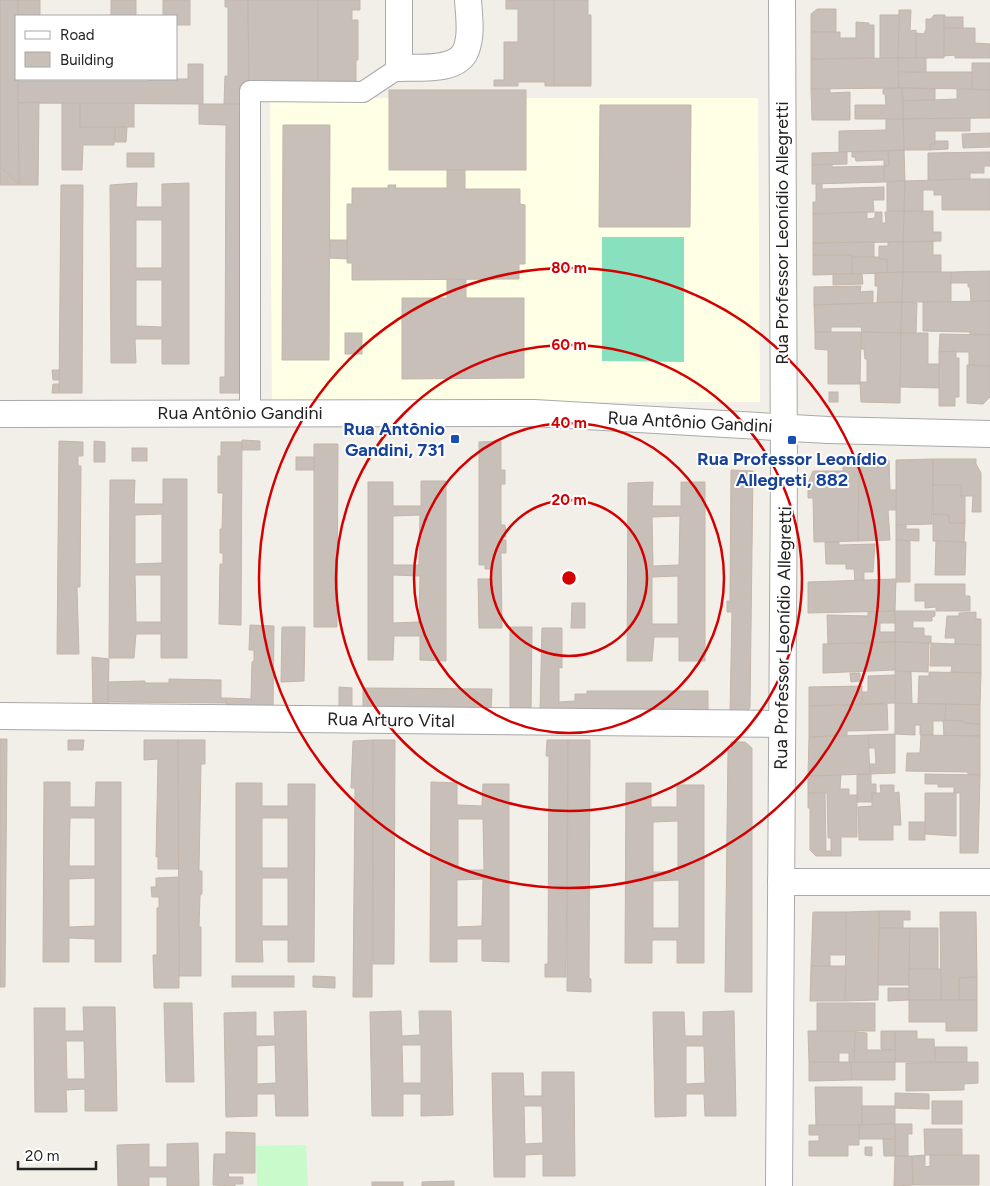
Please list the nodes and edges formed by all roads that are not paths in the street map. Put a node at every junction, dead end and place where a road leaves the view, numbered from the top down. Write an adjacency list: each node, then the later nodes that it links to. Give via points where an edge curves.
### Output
1 (399, 0): 4 (street)
2 (468, 0): 4 (street, via 466,52 455,63)
3 (782, 0): 7 (street, Rua Professor Leonídio Allegretti)
4 (399, 68): 6 (street, via 363,92 250,91)
5 (0, 414): 6 (street, Rua Antônio Gandini)
6 (250, 414): 7 (street, Rua Antônio Gandini, via 534,413)
7 (784, 428): 8 (street, Rua Antônio Gandini); 10 (street, Rua Professor Leonídio Allegretti)
8 (990, 434)
9 (0, 716): 10 (street, Rua Arturo Vital)
10 (782, 724): 11 (street, Rua Professor Leonídio Allegretti)
11 (781, 882): 12 (street); 13 (street, Rua Professor Leonídio Allegretti)
12 (990, 882)
13 (778, 1186)

